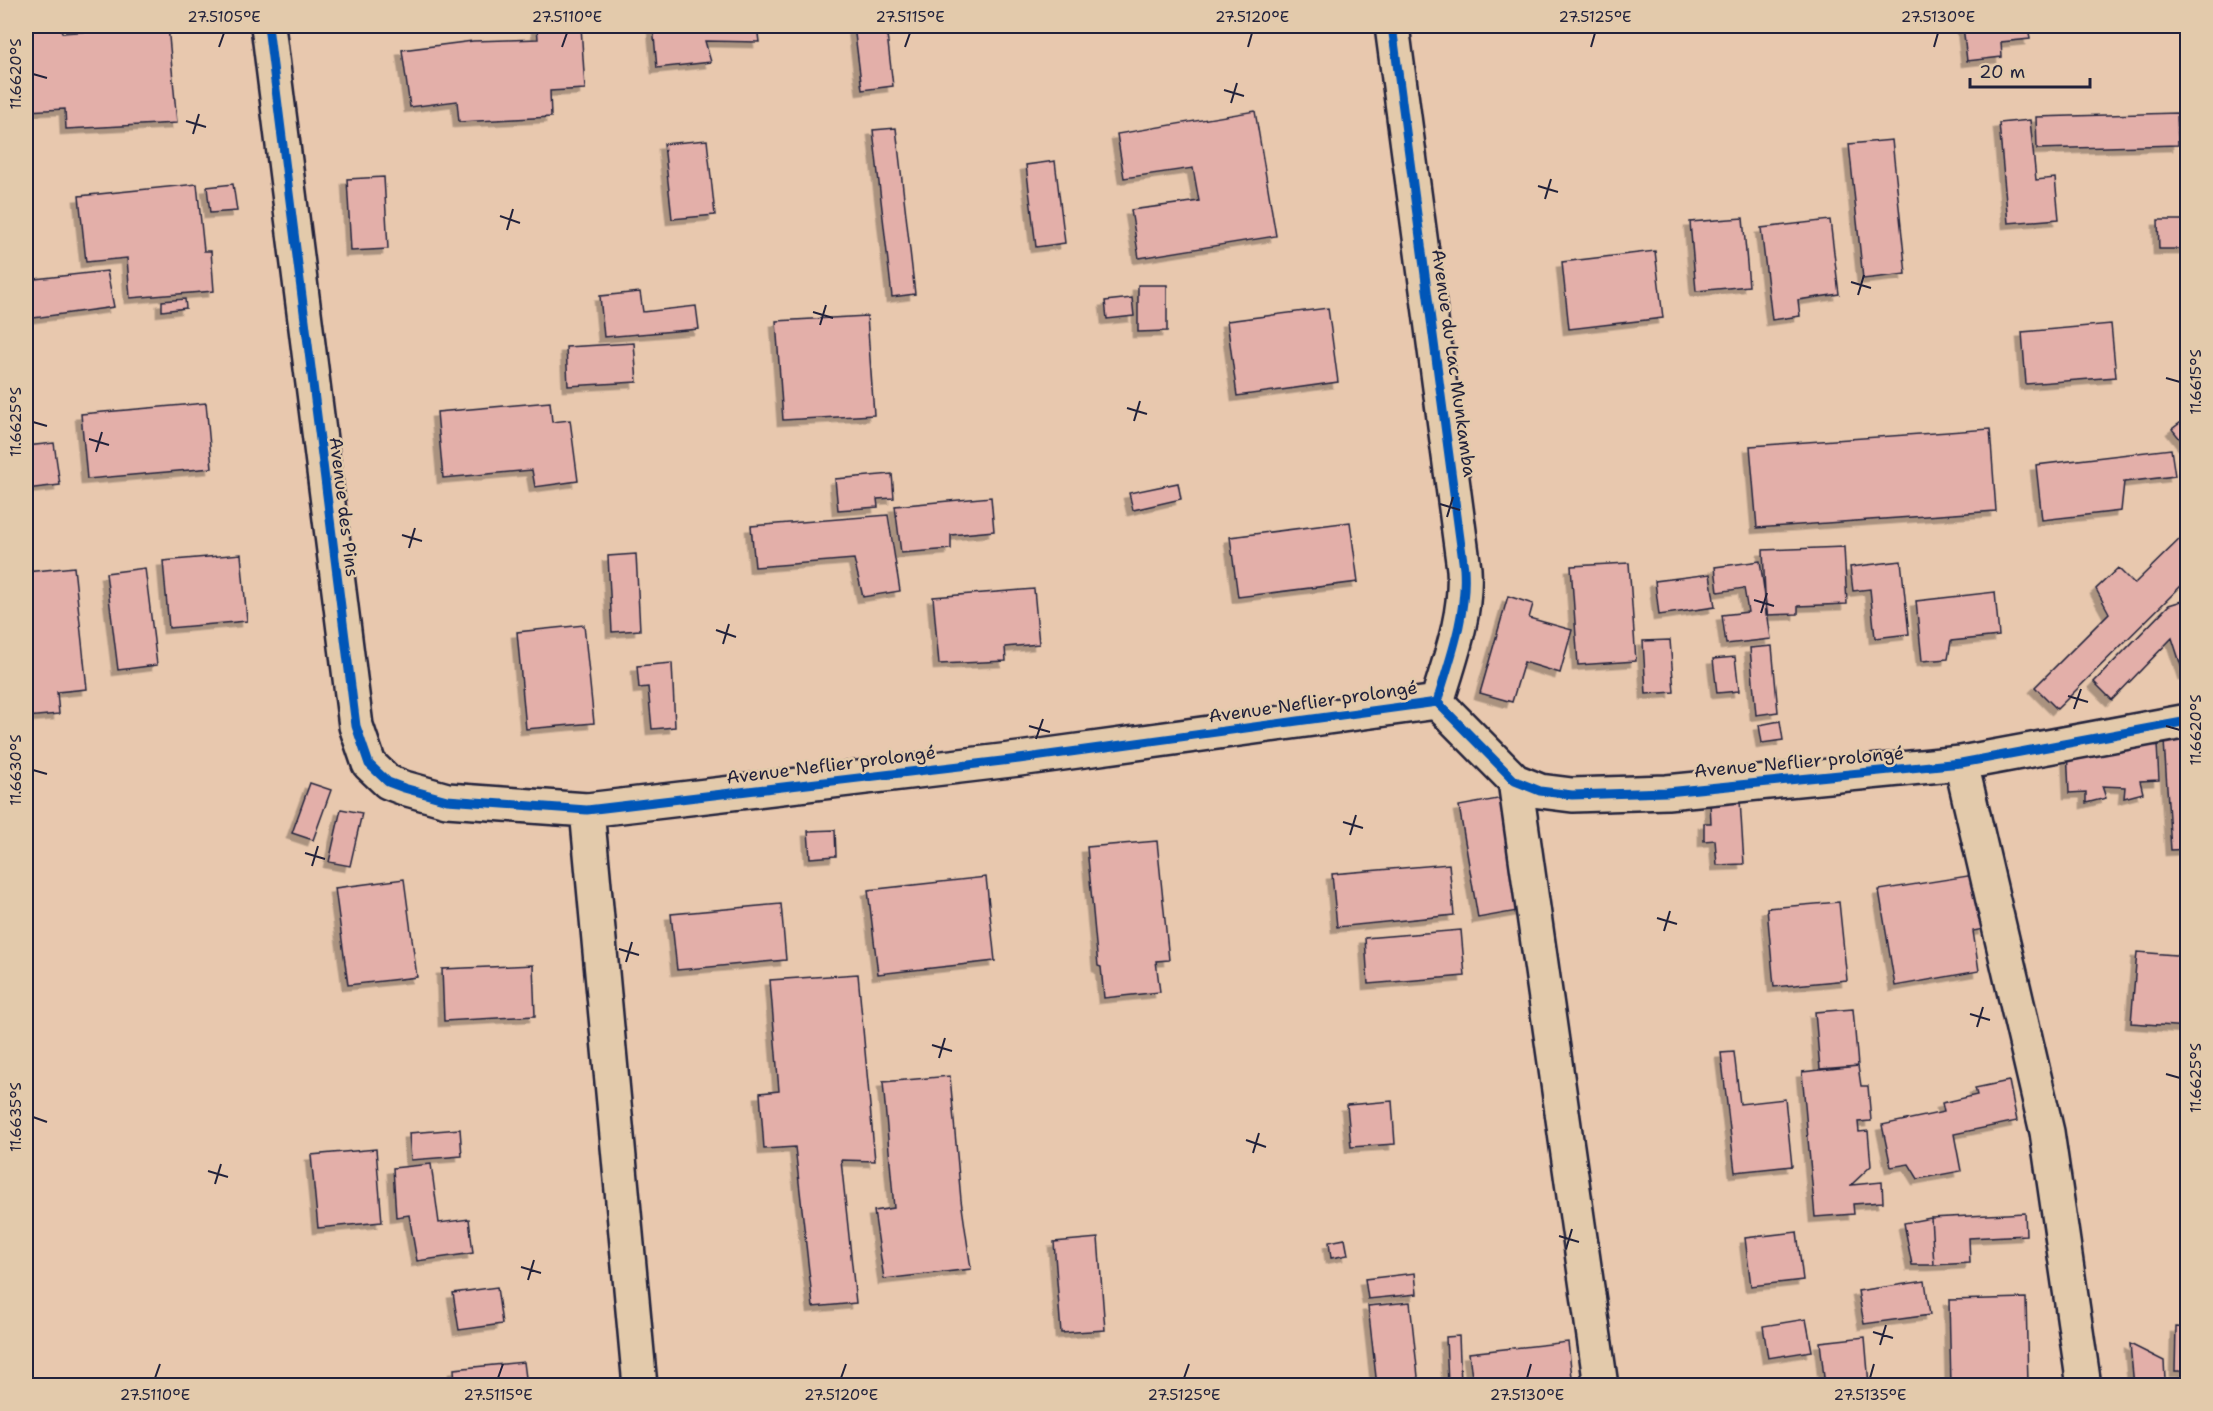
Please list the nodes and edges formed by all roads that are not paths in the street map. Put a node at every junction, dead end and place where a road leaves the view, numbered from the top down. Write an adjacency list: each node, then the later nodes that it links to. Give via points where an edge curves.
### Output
1 (268, 26): 7 (street, Avenue des Pins, via 348,680 361,747 369,764 388,782 425,795)
2 (1392, 26): 3 (street, Avenue du Lac Munkamba, via 1465,580 1462,612)
3 (1437, 702): 6 (street, Avenue Neflier prolongé); 7 (street, Avenue Neflier prolongé, via 1019,759)
4 (2187, 721): 5 (street, Avenue Neflier prolongé)
5 (1961, 764): 6 (street, Avenue Neflier prolongé, via 1666,792 1572,795 1540,791); 10 (street, via 2047,1132)
6 (1515, 781): 9 (street)
7 (587, 810): 8 (street)
8 (640, 1386)
9 (1601, 1386)
10 (2084, 1386)

